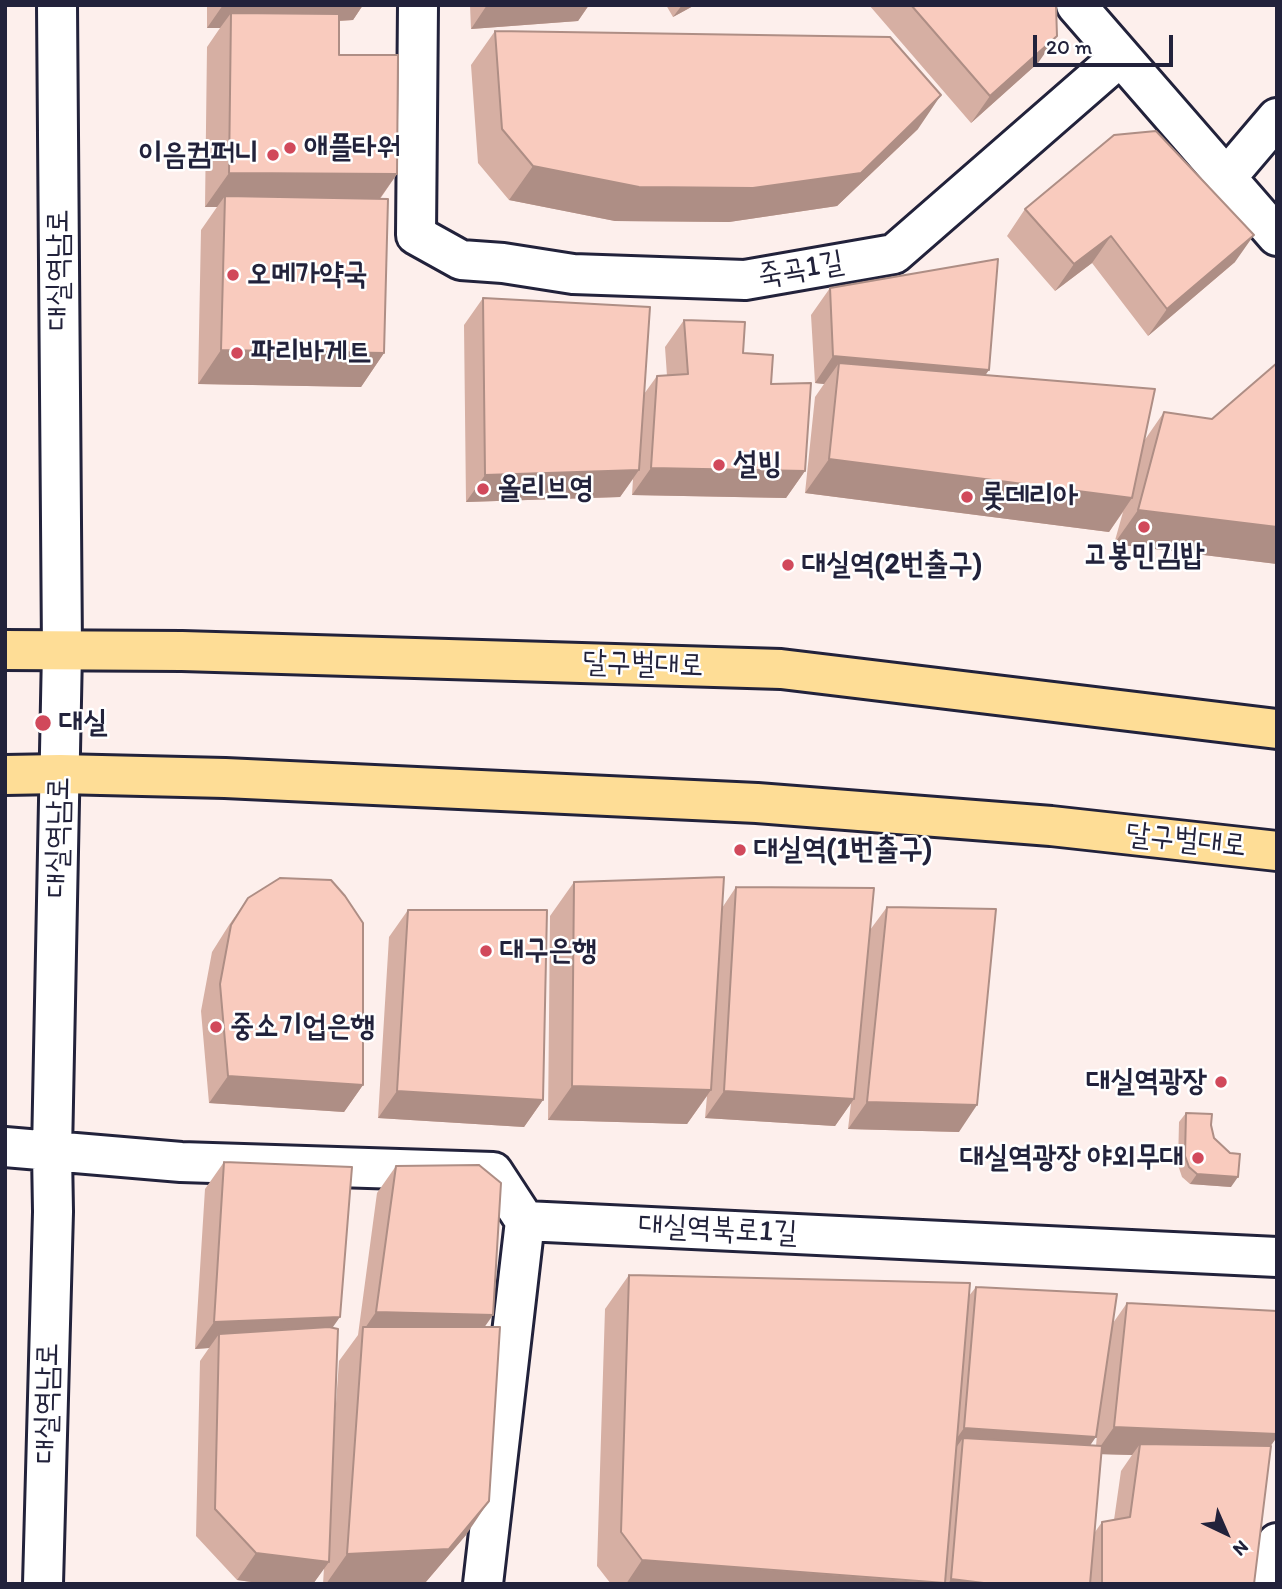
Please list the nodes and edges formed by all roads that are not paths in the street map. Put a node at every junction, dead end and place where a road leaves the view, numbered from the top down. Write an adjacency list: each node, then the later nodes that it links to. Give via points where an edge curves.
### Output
1 (57, 5): 9 (street, 대실역남로)
2 (418, 5): 4 (street, 죽곡1길, via 416,235 461,260 573,274 745,280 894,254)
3 (1076, 5): 4 (street)
4 (1120, 57): 6 (street)
5 (1277, 118): 6 (street)
6 (1226, 178): 7 (street)
7 (1277, 236)
8 (5, 650): 9 (main road, 달구벌대로)
9 (62, 651): 10 (main road, 달구벌대로, via 781,669); 11 (street, 대실역남로)
10 (1277, 729)
11 (61, 774): 12 (main road, 달구벌대로); 13 (main road, 달구벌대로, via 757,803 1051,826); 15 (street, 대실역남로)
12 (5, 775)
13 (1277, 851)
14 (5, 1147): 15 (street)
15 (52, 1152): 16 (street, via 181,1162 493,1172); 19 (street, 대실역남로)
16 (525, 1221): 17 (street, 대실역북로1길); 20 (street)
17 (1277, 1256)
18 (1277, 1543): 21 (street)
19 (43, 1584)
20 (482, 1584)
21 (1272, 1584)

